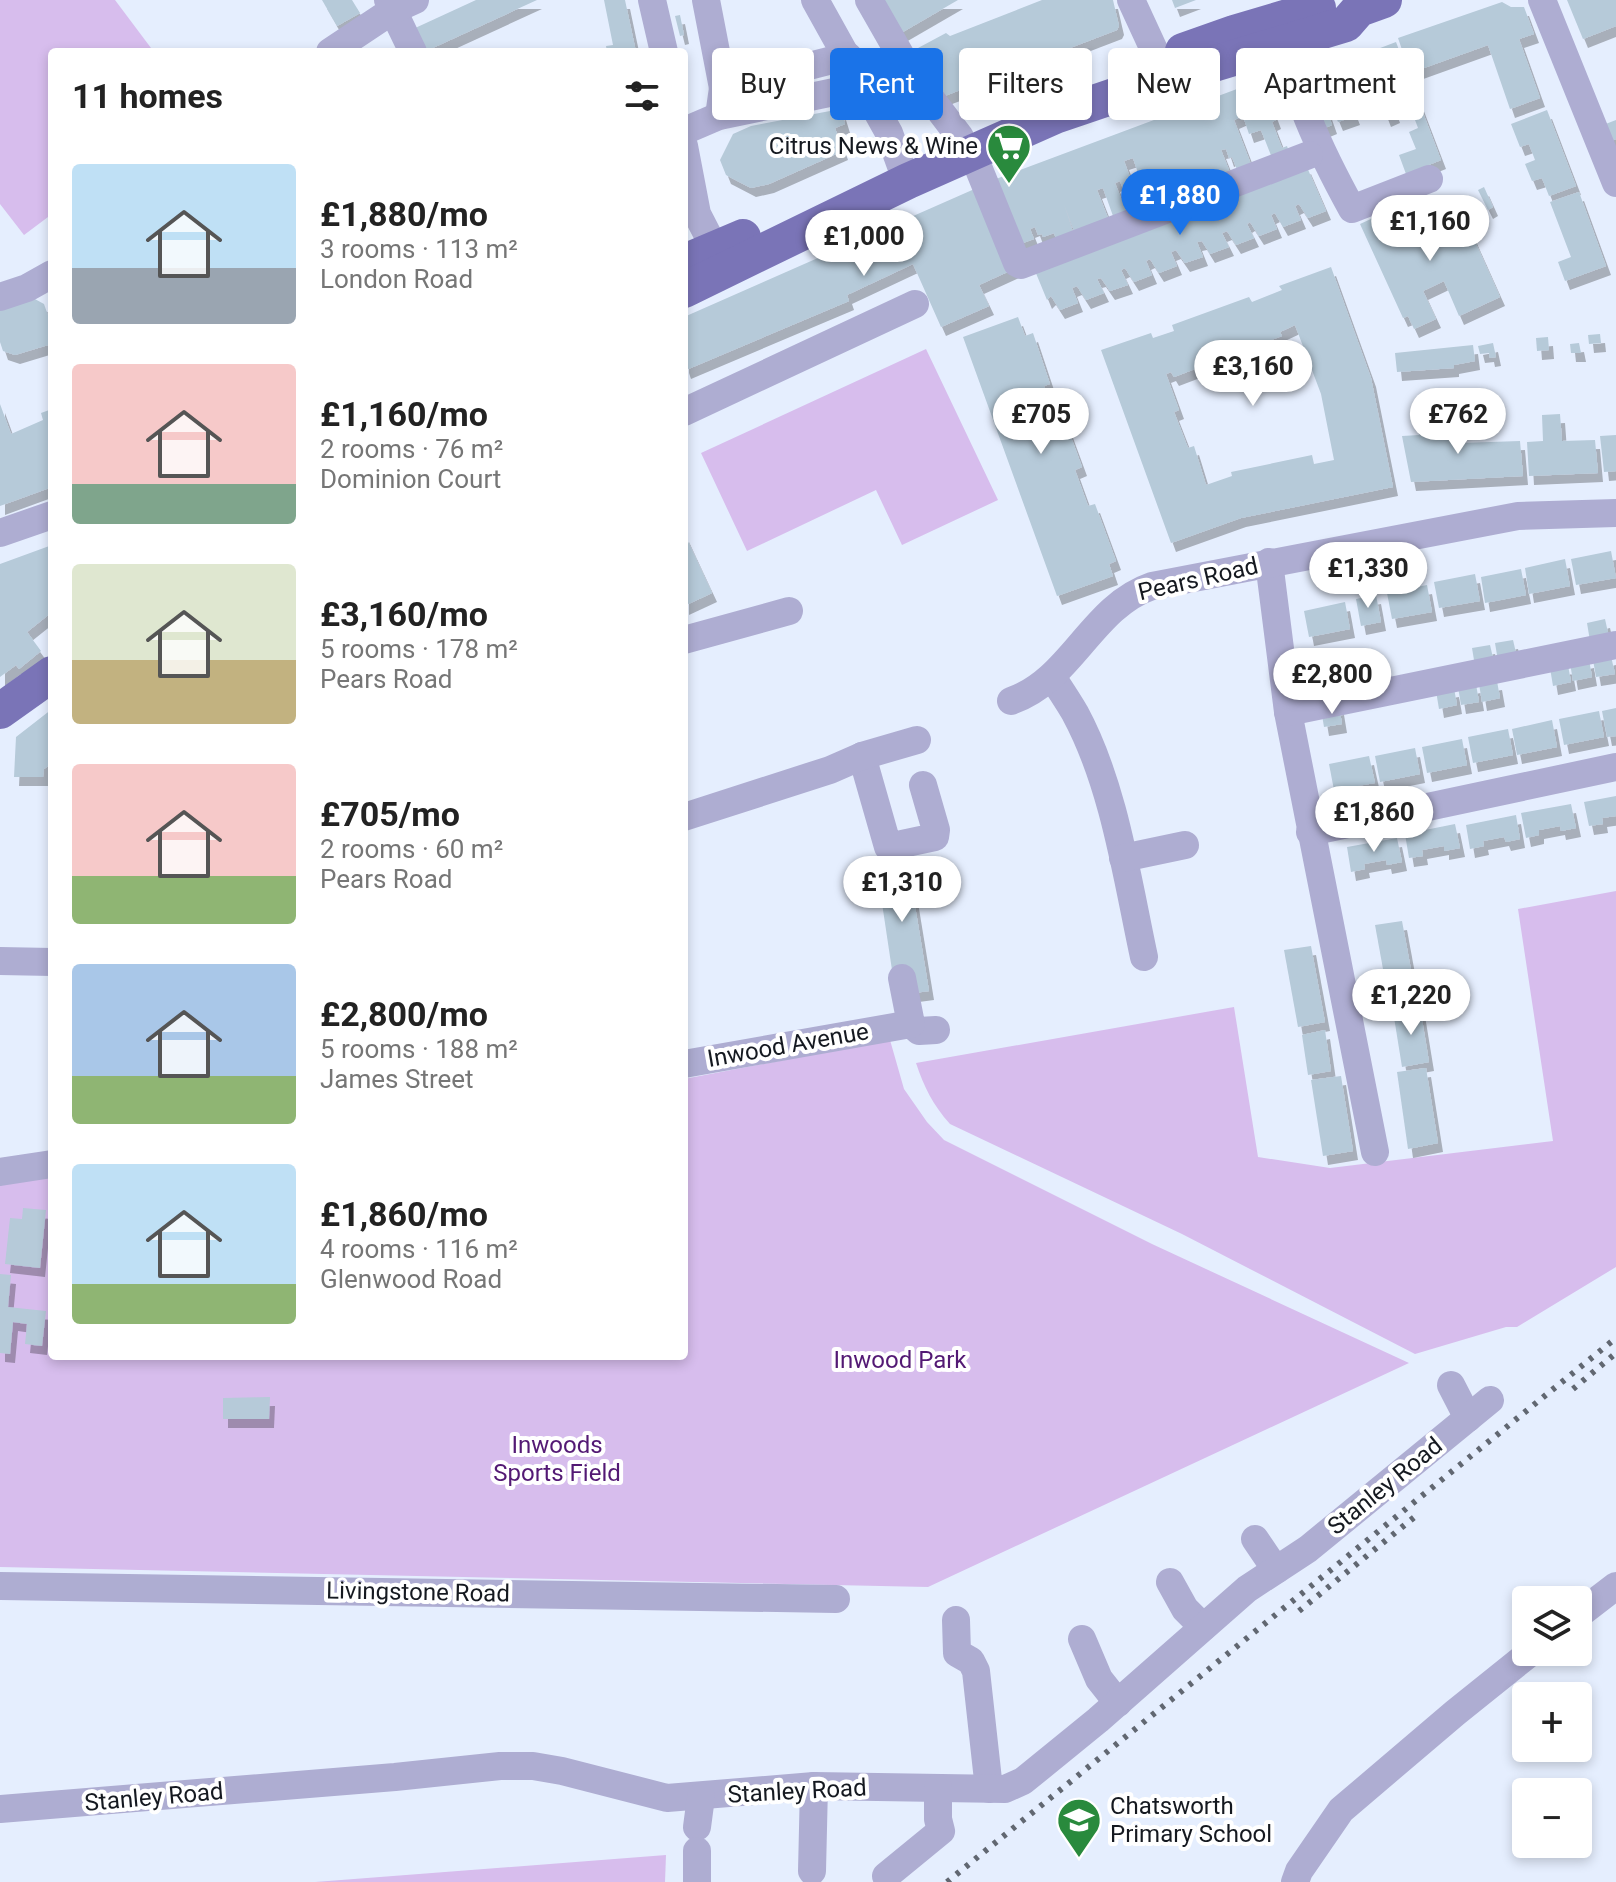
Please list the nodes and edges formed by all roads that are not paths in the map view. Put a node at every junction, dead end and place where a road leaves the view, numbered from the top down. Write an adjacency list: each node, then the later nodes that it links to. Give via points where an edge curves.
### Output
1 (652, 0): 13 (street)
2 (706, 0): 14 (street)
3 (815, 0): 15 (street)
4 (869, 0): 22 (street, via 909,70)
5 (1131, 0): 16 (street)
6 (1542, 0): 27 (street)
7 (398, 3): 11 (street); 12 (street)
8 (1371, 5): 9 (main road, via 1346,24)
9 (1319, 13): 10 (main road)
10 (1282, 31): 17 (main road); 26 (street, via 1324,158 1352,209)
11 (336, 48)
12 (412, 48)
13 (663, 48)
14 (715, 48)
15 (843, 48)
16 (1154, 48)
17 (1220, 50)
18 (1108, 83): 22 (main road, via 1050,99)
19 (712, 119): 21 (street)
20 (882, 120): 25 (street)
21 (688, 129)
22 (966, 144): 23 (street, via 1021,265); 25 (main road)
23 (1309, 155)
24 (688, 167): 28 (street)
25 (905, 173): 28 (main road)
26 (1429, 179)
27 (1616, 183)
28 (708, 260): 30 (main road)
29 (48, 276): 31 (street)
30 (688, 285)
31 (0, 297)
32 (915, 304): 33 (street)
33 (688, 410)
34 (1616, 513): 37 (street, Pears Road, via 1518,516)
35 (48, 516): 36 (street)
36 (0, 533)
37 (1269, 562): 42 (street, Pears Road, via 1133,593 1103,616); 45 (street)
38 (789, 611): 39 (street)
39 (688, 639)
40 (1616, 645): 45 (street)
41 (48, 677): 44 (main road)
42 (1052, 677): 43 (street, Pears Road); 53 (street, via 1087,738)
43 (1011, 701)
44 (0, 711)
45 (1288, 712): 51 (street)
46 (917, 740): 47 (street)
47 (862, 756): 49 (street, via 888,847 935,837); 50 (street)
48 (1616, 767): 51 (street)
49 (923, 785)
50 (688, 816)
51 (1310, 832): 59 (street)
52 (1185, 845): 53 (street)
53 (1123, 858): 54 (street)
54 (1144, 957)
55 (0, 961): 56 (street)
56 (48, 962)
57 (902, 978): 58 (street, Inwood Avenue, via 913,1027)
58 (688, 1063)
59 (1375, 1152)
60 (48, 1165): 61 (street)
61 (0, 1172)
62 (1451, 1385): 64 (street)
63 (1490, 1400): 64 (street, Stanley Road)
64 (1468, 1418): 66 (street, Stanley Road)
65 (1255, 1539): 66 (street)
66 (1276, 1570): 73 (street, Stanley Road)
67 (1170, 1582): 73 (street)
68 (0, 1586): 70 (street, Livingstone Road)
69 (1616, 1586): 71 (street)
70 (836, 1599)
71 (1592, 1604)
72 (956, 1620): 79 (street, via 957,1653 976,1671)
73 (1203, 1627): 76 (street, Stanley Road)
74 (1082, 1639): 76 (street, via 1099,1679)
75 (1514, 1666): 85 (street, via 1341,1810)
76 (1118, 1703): 79 (street, Stanley Road, via 1023,1781)
77 (814, 1786): 78 (street, Stanley Road); 80 (street, Stanley Road); 82 (street)
78 (938, 1788): 79 (street, Stanley Road); 83 (street, via 941,1831)
79 (989, 1789)
80 (701, 1797): 81 (street, Stanley Road, via 667,1798 562,1771 500,1766); 84 (street)
81 (0, 1809)
82 (812, 1871)
83 (886, 1876)
84 (697, 1882)
85 (1295, 1882)

